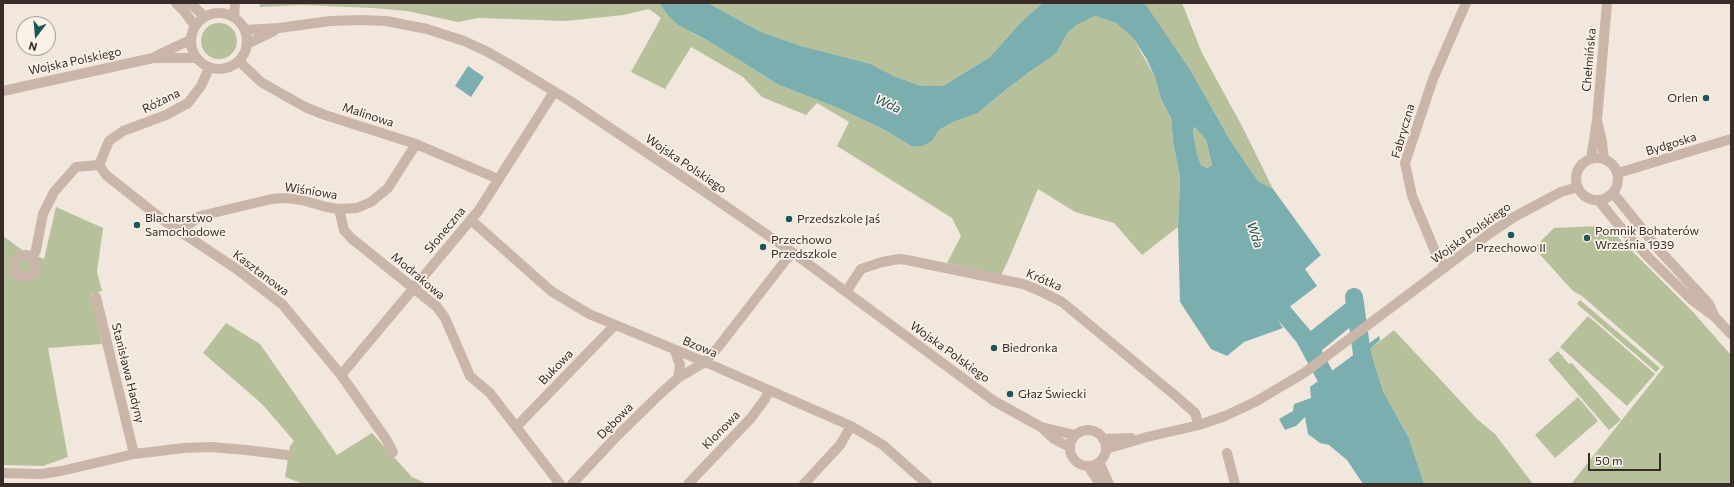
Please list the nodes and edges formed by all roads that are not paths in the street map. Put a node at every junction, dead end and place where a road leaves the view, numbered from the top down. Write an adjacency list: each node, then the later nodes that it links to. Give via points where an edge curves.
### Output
1 (176, 3): 10 (street)
2 (187, 3): 8 (street)
3 (226, 3): 7 (street)
4 (235, 3): 9 (street)
5 (1466, 3): 37 (street, Fabryczna, via 1432,79 1405,163 1412,196 1437,256)
6 (1607, 3): 21 (street, Chełmińska)
7 (221, 13): 8 (street); 9 (street)
8 (204, 16): 10 (street)
9 (234, 17): 12 (street)
10 (194, 26): 13 (street)
11 (279, 28): 12 (street, Wojska Polskiego); 14 (street, Wojska Polskiego); 20 (street, Wojska Polskiego, via 330,21 362,20 412,25 464,41 486,51)
12 (245, 30): 14 (street)
13 (190, 40): 15 (street, Wojska Polskiego); 16 (street, via 191,50)
14 (247, 44): 17 (street)
15 (153, 58): 16 (street, Wojska Polskiego); 19 (street, Wojska Polskiego)
16 (196, 58): 18 (street)
17 (239, 61): 18 (street, via 230,67); 23 (street, Malinowa, via 261,82 305,107)
18 (209, 68): 26 (street, Różana, via 202,86 188,103 166,115 123,131 108,141)
19 (3, 91)
20 (554, 92): 28 (street, Słoneczna); 35 (street, Wojska Polskiego)
21 (1597, 120): 24 (street, Chełmińska); 25 (street, Chełmińska)
22 (1731, 139): 27 (street, Bydgoska)
23 (416, 144): 28 (street, Malinowa); 32 (street, Wiśniowa, via 388,188 371,202 357,208)
24 (1591, 159): 25 (street); 29 (street, via 1580,167 1577,174)
25 (1604, 159): 27 (street, via 1615,167)
26 (99, 165): 34 (street, Kasztanowa, via 106,175); 36 (street, via 76,167 54,192 43,214)
27 (1618, 173): 30 (street, via 1617,187)
28 (498, 179): 33 (street, Słoneczna)
29 (1578, 187): 31 (street, via 1586,197); 37 (street, Wojska Polskiego, via 1561,192 1514,217)
30 (1613, 193): 31 (street); 41 (street, via 1660,251 1708,304)
31 (1599, 201): 41 (street, via 1649,258 1692,300)
32 (339, 209): 34 (street, Wiśniowa, via 302,200 272,199 200,216); 38 (street, Modrakowa, via 344,230 351,238)
33 (471, 220): 38 (street, Słoneczna); 42 (street, Bzowa, via 552,291)
34 (180, 232): 46 (street, Kasztanowa, via 238,270 283,305)
35 (792, 252): 39 (street, Wojska Polskiego); 45 (street)
36 (32, 258)
37 (1446, 267): 49 (street, Wojska Polskiego, via 1304,373 1255,402)
38 (413, 288): 46 (street, Słoneczna); 51 (street, Modrakowa, via 437,307 445,318 470,376 490,393)
39 (846, 292): 49 (street, Krótka, via 861,269 899,260 1016,282 1038,290 1062,302 1177,397 1195,413); 52 (street, Wojska Polskiego, via 994,401)
40 (96, 297): 60 (street, Stanisława Hadyny)
41 (1715, 317): 43 (street)
42 (614, 326): 44 (street, Bzowa); 51 (street, Bukowa)
43 (1731, 334)
44 (675, 351): 45 (street, Bzowa); 47 (street, via 680,365)
45 (705, 362): 47 (street, Dębowa); 48 (street, Bzowa)
46 (341, 375): 58 (street, Kasztanowa)
47 (678, 378): 66 (street, Dębowa, via 614,439)
48 (769, 391): 50 (street, Bzowa); 67 (street, Klonowa, via 751,418)
49 (1198, 425): 54 (street)
50 (851, 426): 68 (street, via 840,444); 69 (street, Bzowa, via 883,445)
51 (516, 427): 65 (street, Modrakowa)
52 (1041, 427): 53 (street, Wojska Polskiego); 56 (street, Wojska Polskiego, via 1054,439)
53 (1076, 435): 55 (street, via 1090,430); 56 (street)
54 (1147, 437): 55 (street); 57 (street)
55 (1103, 439): 57 (street)
56 (1070, 447): 63 (street, via 1075,460 1081,465)
57 (1106, 449): 62 (street)
58 (393, 452)
59 (1227, 453): 72 (street)
60 (134, 454): 61 (street, via 211,447); 64 (street, via 41,474)
61 (287, 455)
62 (1099, 462): 63 (street); 71 (street)
63 (1088, 466): 70 (street)
64 (3, 473)
65 (560, 484)
66 (572, 484)
67 (688, 484)
68 (804, 484)
69 (927, 484)
70 (1100, 484)
71 (1109, 484)
72 (1235, 484)

